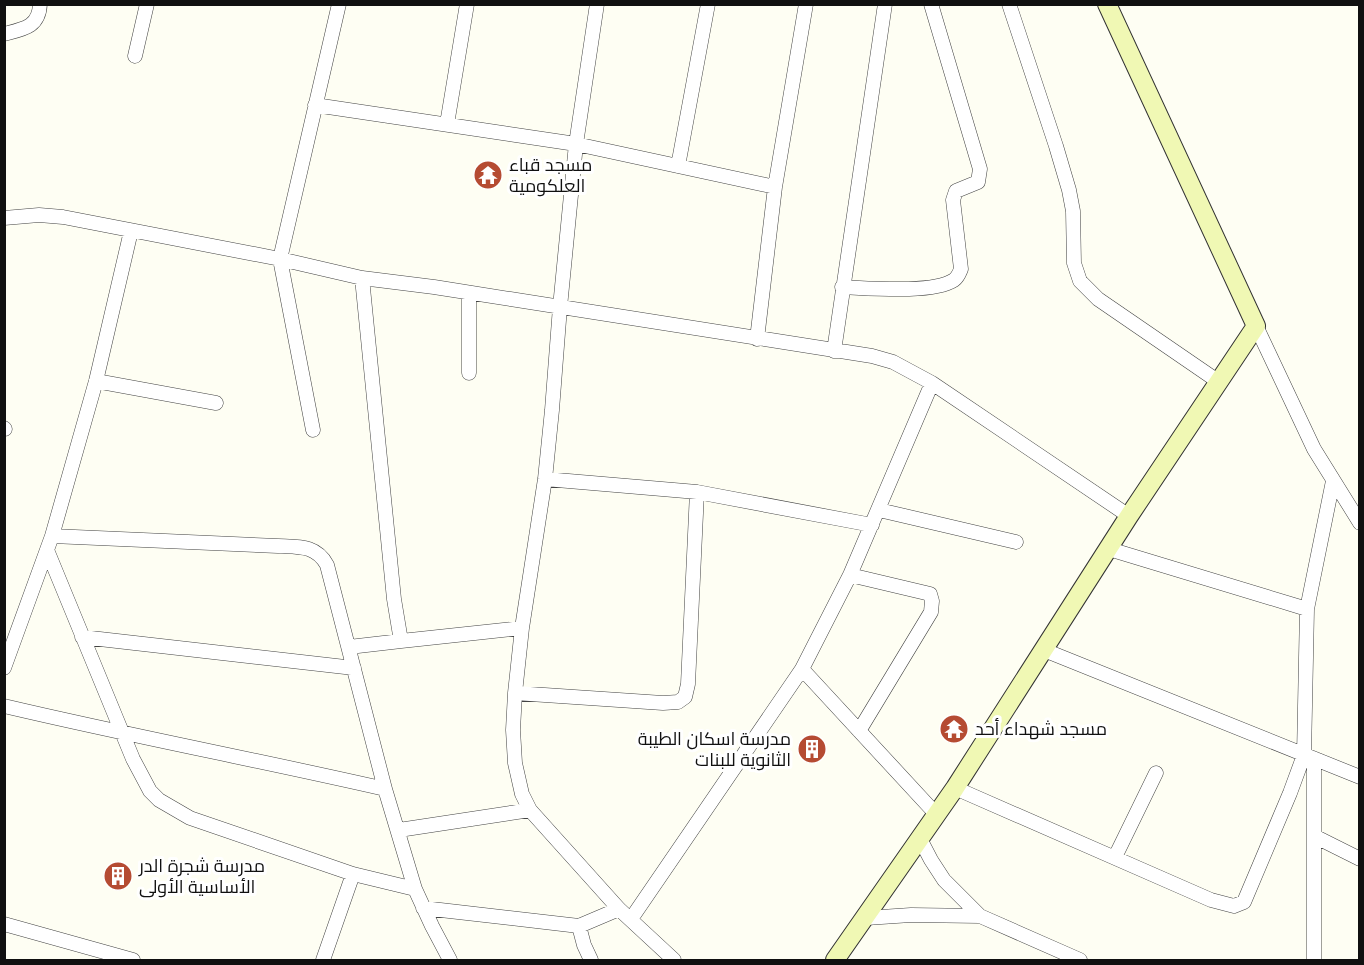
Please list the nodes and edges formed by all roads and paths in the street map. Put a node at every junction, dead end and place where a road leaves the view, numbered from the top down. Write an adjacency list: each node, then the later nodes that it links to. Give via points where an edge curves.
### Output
1 (40, 4): 12 (street, via 40,15 33,24)
2 (147, 4): 13 (street)
3 (339, 4): 14 (street)
4 (467, 4): 15 (street)
5 (597, 4): 16 (street)
6 (708, 4): 17 (street)
7 (806, 4): 18 (street)
8 (885, 4): 23 (street)
9 (931, 4): 23 (street, via 980,169 977,184 956,191 953,200 961,269 952,282 938,286)
10 (1009, 4): 31 (street, via 1069,190 1074,263 1080,281 1098,299)
11 (1107, 4): 26 (street)
12 (4, 34)
13 (135, 56)
14 (315, 105): 15 (street); 21 (street)
15 (447, 124): 16 (street)
16 (576, 144): 17 (street); 25 (street)
17 (678, 166): 18 (street)
18 (775, 187): 27 (street)
19 (4, 218): 20 (street, via 63,217)
20 (131, 231): 21 (street); 30 (street)
21 (280, 259): 22 (street); 34 (street)
22 (362, 278): 24 (street); 50 (street)
23 (842, 287): 28 (street)
24 (469, 293): 25 (street); 29 (street)
25 (560, 307): 27 (street); 35 (street)
26 (1256, 326): 31 (street); 36 (street)
27 (757, 339): 28 (street)
28 (834, 351): 32 (street, via 893,362)
29 (469, 373)
30 (96, 381): 33 (street); 42 (street)
31 (1219, 382): 39 (street)
32 (932, 383): 38 (street); 39 (street)
33 (216, 403)
34 (313, 430)
35 (545, 479): 37 (street); 48 (street)
36 (1333, 481): 40 (street); 47 (street)
37 (696, 492): 41 (street); 56 (street, via 685,697 663,703)
38 (879, 510): 41 (street); 43 (street)
39 (1129, 516): 44 (street)
40 (1359, 523)
41 (872, 525): 46 (street)
42 (52, 537): 45 (street); 51 (street, via 311,549 327,565)
43 (1016, 542)
44 (1109, 549): 47 (street); 52 (street)
45 (47, 550): 49 (street); 53 (street)
46 (850, 575): 55 (street); 58 (street, via 930,594 932,601 931,612)
47 (1306, 609): 60 (street)
48 (522, 628): 50 (street); 56 (street)
49 (82, 637): 54 (street); 59 (street)
50 (401, 641): 51 (street)
51 (349, 647): 54 (street)
52 (1044, 650): 60 (street); 63 (street)
53 (4, 668)
54 (354, 668): 64 (street)
55 (802, 669): 58 (street); 78 (street)
56 (515, 693): 65 (street, via 515,763)
57 (4, 706): 59 (street)
58 (859, 731): 66 (street)
59 (122, 734): 64 (street); 72 (street, via 150,791 172,809 212,827)
60 (1309, 757): 62 (street); 68 (street); 70 (street, via 1248,895 1239,906 1211,900)
61 (1156, 773): 70 (street)
62 (1359, 777)
63 (955, 788): 66 (street); 70 (street)
64 (385, 789): 67 (street)
65 (530, 810): 67 (street); 75 (street)
66 (936, 814): 69 (street)
67 (399, 830): 73 (street)
68 (1314, 836): 71 (street); 88 (street)
69 (920, 837): 76 (street, via 944,880); 77 (street)
70 (1115, 857)
71 (1359, 859)
72 (353, 874): 73 (street); 82 (street)
73 (415, 889): 74 (street)
74 (423, 908): 80 (street); 83 (street)
75 (619, 909): 78 (street); 80 (street)
76 (980, 916): 77 (street); 87 (street)
77 (866, 918): 86 (street)
78 (631, 919): 85 (street)
79 (4, 924): 81 (street)
80 (579, 926): 84 (street)
81 (133, 960)
82 (322, 960)
83 (450, 960)
84 (591, 960)
85 (674, 960)
86 (835, 960)
87 (1080, 960)
88 (1314, 960)

